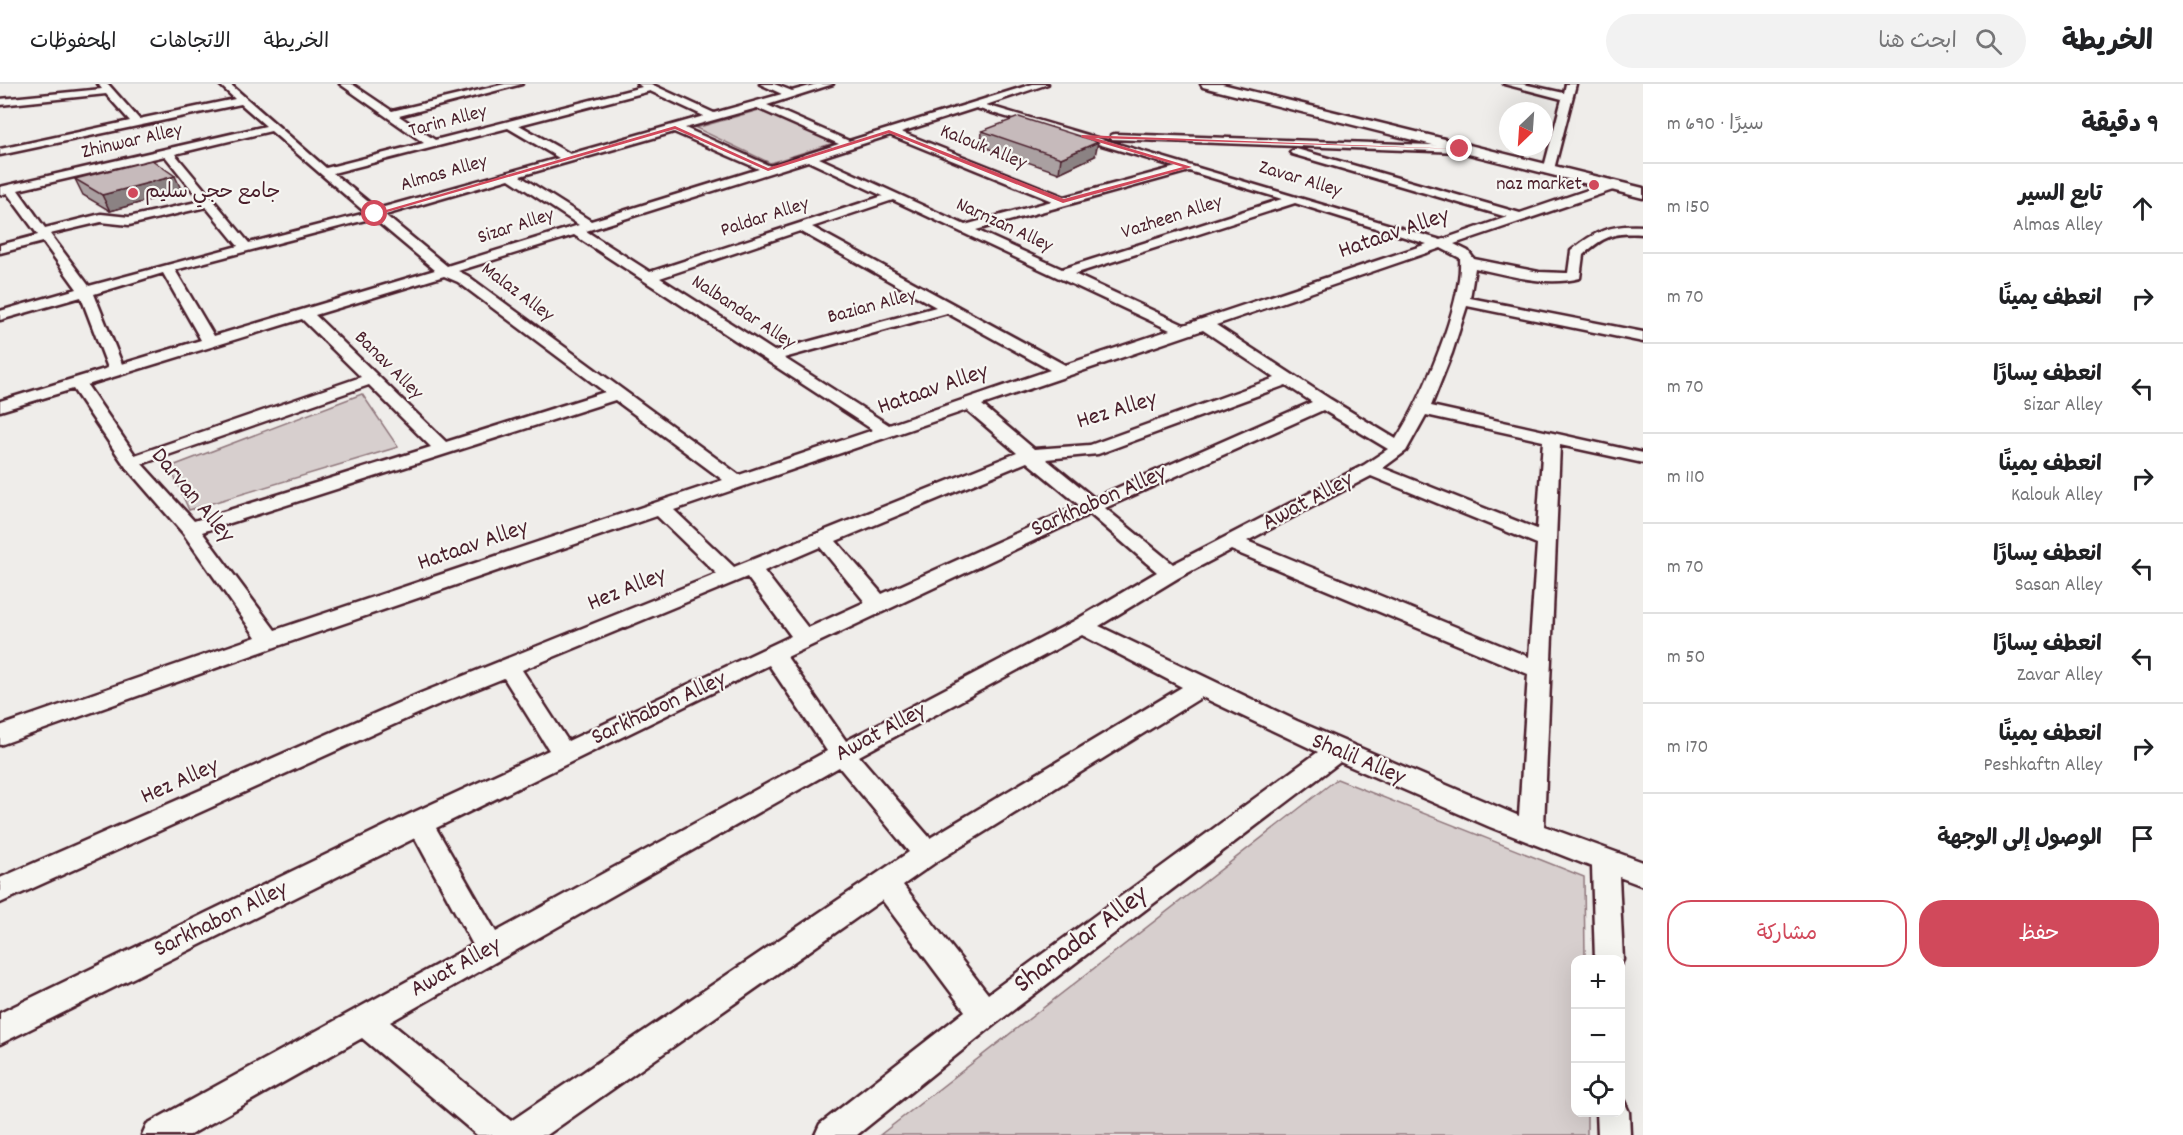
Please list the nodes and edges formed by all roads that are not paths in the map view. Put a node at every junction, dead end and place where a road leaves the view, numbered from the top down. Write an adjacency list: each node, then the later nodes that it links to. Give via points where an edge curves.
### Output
1 (224, 84): 14 (street, Malaz Alley)
2 (345, 84): 18 (street)
3 (512, 84): 18 (street)
4 (765, 84): 12 (street)
5 (828, 84): 12 (street, Almas Alley)
6 (1043, 84): 17 (street, Sizar Alley)
7 (1211, 84): 29 (street)
8 (1509, 84): 13 (street)
9 (1571, 84): 13 (street)
10 (646, 86): 19 (street); 21 (street, Tarin Alley)
11 (105, 87): 15 (street); 20 (street)
12 (791, 94): 16 (street, Almas Alley)
13 (1569, 97): 36 (street)
14 (241, 101): 20 (street); 22 (street, Malaz Alley)
15 (0, 102)
16 (757, 104): 19 (street, Almas Alley); 28 (street)
17 (975, 105): 24 (street, Sizar Alley); 25 (street, Zavar Alley)
18 (389, 115): 27 (street)
19 (714, 117): 23 (street, Almas Alley)
20 (137, 123): 30 (street)
21 (509, 124): 27 (street, Tarin Alley); 33 (street)
22 (272, 128): 31 (street, Zhinwar Alley); 37 (street, Malaz Alley)
23 (675, 128): 33 (street, Almas Alley); 35 (street)
24 (889, 131): 28 (street, Sizar Alley); 44 (street, Kalouk Alley)
25 (1082, 136): 26 (street); 34 (street, Zavar Alley)
26 (1265, 143): 29 (street); 47 (street)
27 (433, 144): 37 (street, Tarin Alley)
28 (847, 144): 32 (street, Sizar Alley)
29 (1460, 149): 36 (street)
30 (0, 152)
31 (167, 152): 40 (street, Zhinwar Alley); 45 (street)
32 (809, 157): 35 (street, Sizar Alley); 42 (street, Narnzan Alley)
33 (568, 158): 38 (street, Almas Alley)
34 (1189, 167): 43 (street, Zavar Alley); 44 (street)
35 (768, 170): 49 (street, Sizar Alley)
36 (1549, 171): 39 (street)
37 (324, 172): 46 (street, Malaz Alley)
38 (510, 175): 46 (street, Almas Alley); 49 (street, Nalbandar Alley)
39 (1612, 186): 41 (street); 47 (street, Hataav Alley)
40 (5, 190): 52 (street)
41 (1643, 193)
42 (894, 196): 48 (street, Paldar Alley); 50 (street, Narnzan Alley)
43 (1296, 199): 53 (street, Zavar Alley); 59 (street, Vazheen Alley)
44 (1063, 201): 50 (street)
45 (209, 203): 52 (street, via 129,221 101,218); 54 (street)
46 (375, 214): 54 (street, Almas Alley); 58 (street, Malaz Alley)
47 (1520, 217): 53 (street, Hataav Alley)
48 (802, 227): 60 (street, Paldar Alley); 63 (street)
49 (582, 228): 58 (street, Sizar Alley); 60 (street, Nalbandar Alley)
50 (964, 229): 59 (street, Narnzan Alley)
51 (1643, 230): 56 (street, via 1607,230 1596,236 1576,254 1575,275 1567,279)
52 (44, 235): 55 (street); 61 (street)
53 (1441, 244): 56 (street, via 1461,252); 66 (street, Hataav Alley)
54 (246, 247): 57 (street, Almas Alley)
55 (0, 249)
56 (1468, 262): 62 (street, Awat Alley)
57 (167, 268): 61 (street, Almas Alley); 69 (street)
58 (445, 272): 64 (street, Sizar Alley); 76 (street, Malaz Alley, via 463,279)
59 (1061, 274): 67 (street, Narnzan Alley)
60 (649, 277): 70 (street, Nalbandar Alley)
61 (86, 292): 65 (street, Almas Alley); 71 (street)
62 (1462, 301): 68 (street); 80 (street, Awat Alley)
63 (948, 308): 70 (street, Bazian Alley); 72 (street)
64 (305, 314): 69 (street, Sizar Alley); 73 (street, Banav Alley)
65 (0, 316)
66 (1204, 324): 67 (street, Hataav Alley); 74 (street)
67 (1184, 331): 72 (street, Hataav Alley)
68 (1643, 337)
69 (210, 342): 71 (street, Sizar Alley)
70 (772, 356): 81 (street, Nalbandar Alley)
71 (117, 370): 75 (street, Sizar Alley)
72 (1063, 371): 77 (street, Hataav Alley)
73 (371, 378): 83 (street, Banav Alley); 87 (street)
74 (1288, 379): 78 (street); 85 (street, Hez Alley, via 1092,450)
75 (77, 382): 79 (street, Sizar Alley); 87 (street, Darvan Alley)
76 (616, 394): 83 (street); 89 (street, Malaz Alley)
77 (969, 403): 81 (street, Hataav Alley); 85 (street)
78 (1324, 403): 84 (street); 90 (street, Sarkhabon Alley)
79 (0, 406)
80 (1422, 409): 82 (street); 84 (street, Awat Alley)
81 (887, 431): 89 (street, Hataav Alley)
82 (1552, 438): 86 (street); 94 (street)
83 (442, 448): 92 (street)
84 (1400, 448): 88 (street, Awat Alley)
85 (1028, 455): 90 (street); 93 (street, Hez Alley)
86 (1643, 458)
87 (131, 462): 92 (street, Darvan Alley)
88 (1370, 469): 94 (street); 95 (street, Awat Alley)
89 (737, 482): 91 (street, Hataav Alley)
90 (1092, 504): 97 (street); 98 (street, Sarkhabon Alley)
91 (660, 508): 96 (street); 100 (street, Hataav Alley)
92 (190, 529): 100 (street, Darvan Alley)
93 (822, 537): 96 (street, Hez Alley); 98 (street)
94 (1546, 540): 104 (street)
95 (1232, 542): 97 (street, Awat Alley); 104 (street)
96 (740, 571): 101 (street); 103 (street, Hez Alley)
97 (1171, 573): 99 (street, Awat Alley)
98 (879, 605): 101 (street, Sarkhabon Alley)
99 (1082, 626): 105 (street, Shalil Alley); 109 (street, Awat Alley)
100 (270, 640): 106 (street, Hataav Alley)
101 (805, 640): 102 (street, Sarkhabon Alley)
102 (774, 655): 108 (street, Sarkhabon Alley); 109 (street)
103 (508, 666): 108 (street); 116 (street, Hez Alley)
104 (1540, 670): 111 (street)
105 (1199, 687): 107 (street, Shalil Alley); 112 (street)
106 (0, 736)
107 (1336, 752): 111 (street, Shalil Alley); 119 (street, Shanadar Alley)
108 (564, 754): 110 (street, Sarkhabon Alley)
109 (842, 754): 112 (street); 117 (street, Awat Alley)
110 (420, 822): 117 (street); 121 (street, Sarkhabon Alley)
111 (1531, 832): 113 (street, Shalil Alley)
112 (927, 854): 115 (street)
113 (1605, 861): 114 (street, Shalil Alley); 118 (street)
114 (1643, 874)
115 (886, 884): 119 (street); 125 (street)
116 (0, 891)
117 (489, 949): 120 (street, Awat Alley)
118 (1609, 955)
119 (985, 1014): 126 (street, Shanadar Alley)
120 (364, 1020): 123 (street, Awat Alley); 124 (street)
121 (0, 1029)
122 (1613, 1117): 127 (street)
123 (158, 1135)
124 (502, 1135)
125 (519, 1135)
126 (831, 1135)
127 (1614, 1135)

